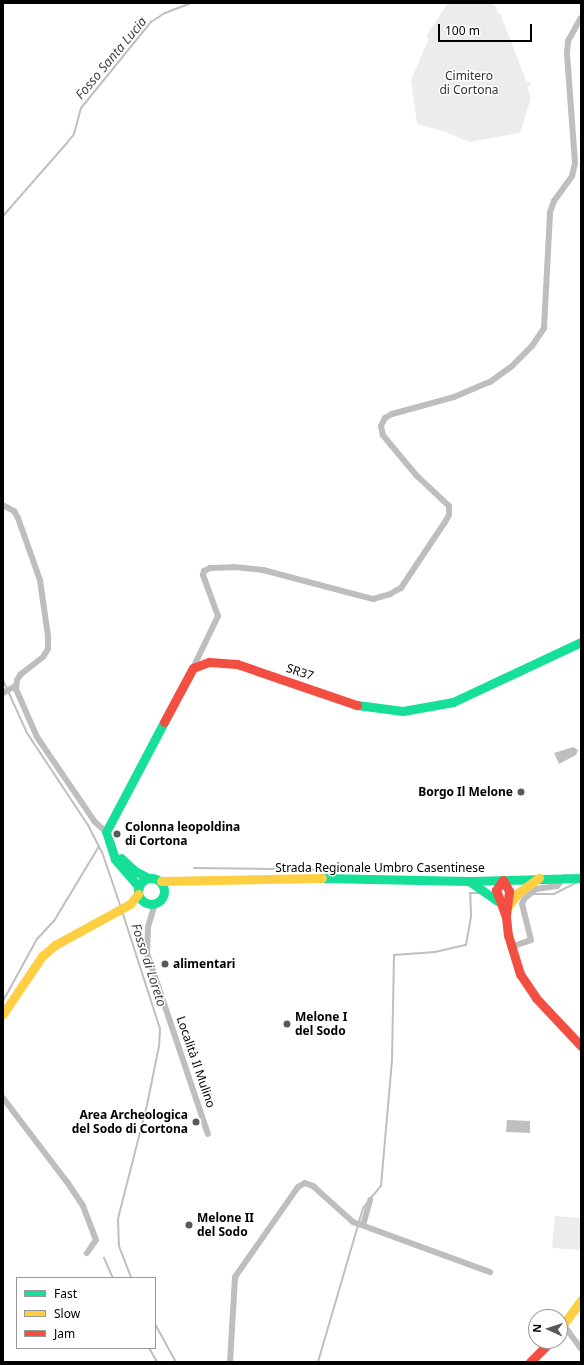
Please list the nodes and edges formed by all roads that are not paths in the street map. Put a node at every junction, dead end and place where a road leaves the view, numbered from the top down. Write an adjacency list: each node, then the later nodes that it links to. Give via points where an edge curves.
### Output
1 (581, 18): 4 (street, via 568,41 567,53 575,163 572,176 554,201 550,212 544,328 532,346 512,366 490,382 454,398 392,414 385,418 381,426 383,435 417,476 449,506 445,522 401,588 372,599 263,570 234,567 210,568 204,571 203,575 218,616)
2 (3, 505): 5 (street, via 14,511 18,518 40,580 48,636 48,649 43,657 21,674)
3 (581, 642): 4 (main road, SR37, via 452,702 403,711 364,707 237,664 209,662)
4 (192, 668): 7 (main road, via 112,817)
5 (13, 687): 6 (street); 7 (street, via 37,737)
6 (3, 692)
7 (107, 837): 9 (main road, via 131,868); 16 (main road, via 115,859)
8 (565, 877): 10 (main road, Strada Regionale Umbro Casentinese); 11 (main road, Strada Regionale Umbro Casentinese); 24 (street, via 557,886 536,889 524,899 522,904 531,940)
9 (148, 878): 13 (main road); 16 (main road)
10 (540, 878): 12 (main road, Strada Regionale Umbro Casentinese); 22 (main road, via 518,893)
11 (581, 878)
12 (503, 880): 14 (main road, Strada Regionale Umbro Casentinese); 18 (main road, via 496,890); 22 (main road, via 509,891)
13 (161, 881): 15 (main road, Strada Regionale Umbro Casentinese); 17 (main road, via 165,888)
14 (469, 881): 15 (main road, Strada Regionale Umbro Casentinese, via 210,878); 18 (main road)
15 (180, 882): 17 (main road)
16 (138, 890): 19 (main road); 21 (main road)
17 (164, 896): 20 (main road)
18 (498, 901): 23 (main road)
19 (145, 902): 20 (main road); 21 (main road)
20 (155, 904): 28 (street, Località Il Mulino, via 148,927 147,953)
21 (127, 905): 25 (main road, via 55,945 42,956)
22 (509, 905): 23 (main road)
23 (506, 917): 24 (main road)
24 (511, 948): 26 (main road, via 527,987)
25 (3, 1014)
26 (581, 1046)
27 (3, 1098): 31 (street, via 67,1182 82,1206 96,1240)
28 (208, 1134)
29 (370, 1200): 30 (street)
30 (363, 1225): 32 (street); 38 (street, via 353,1222 313,1186 305,1183 298,1187 235,1277)
31 (87, 1253)
32 (490, 1272)
33 (581, 1300): 34 (main road)
34 (568, 1318)
35 (568, 1334): 37 (street)
36 (543, 1349): 39 (main road)
37 (581, 1349)
38 (230, 1362)
39 (530, 1362)

